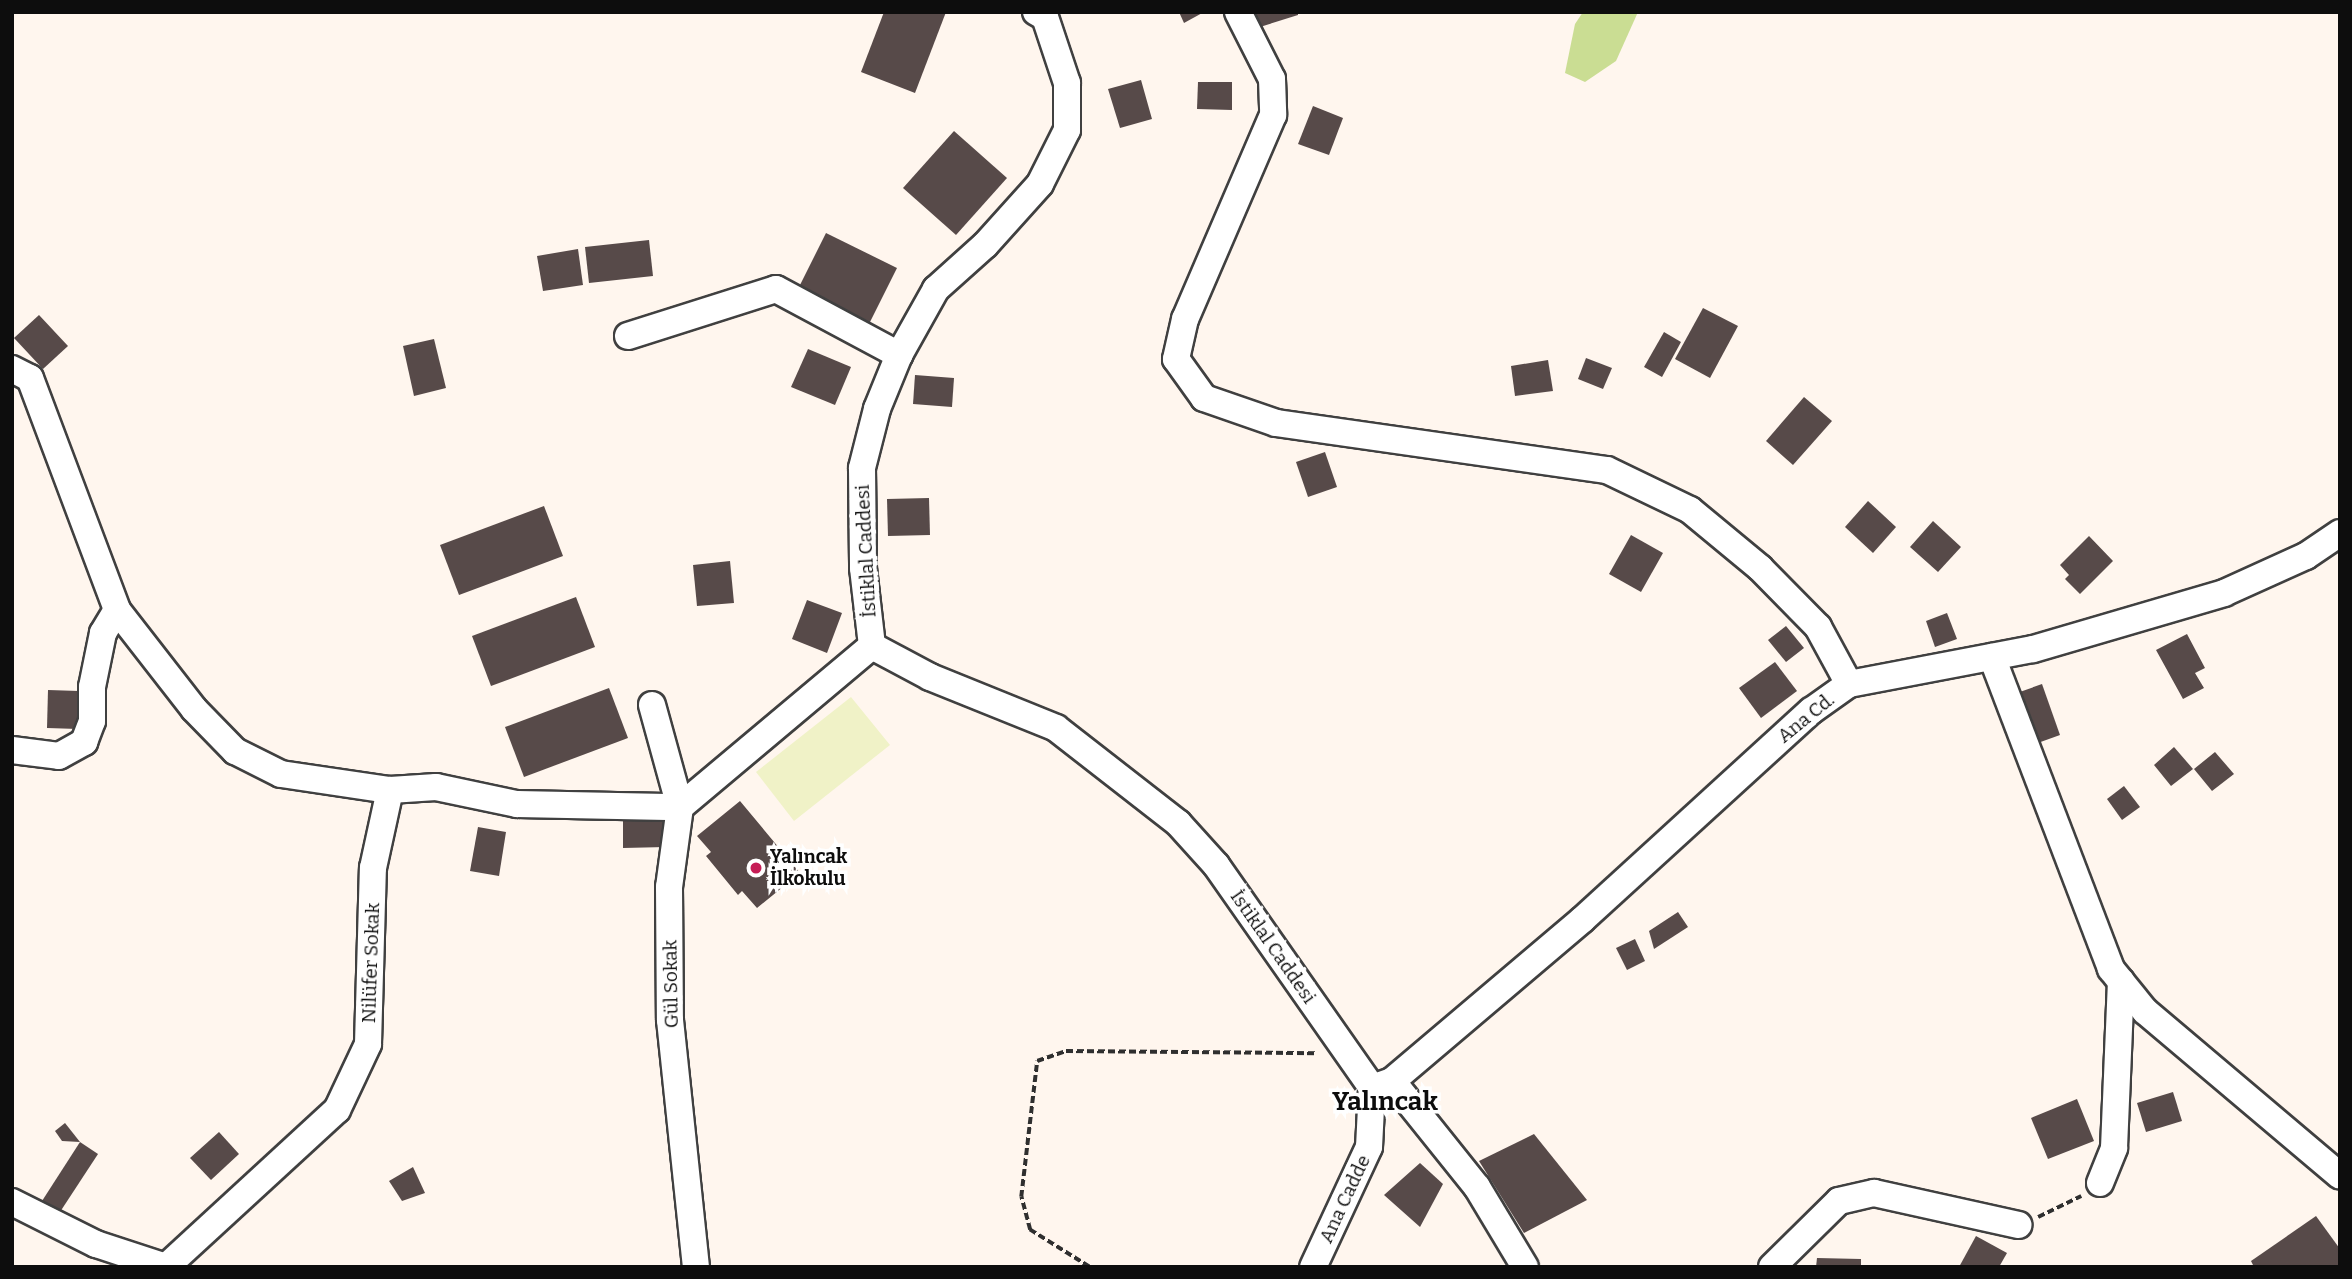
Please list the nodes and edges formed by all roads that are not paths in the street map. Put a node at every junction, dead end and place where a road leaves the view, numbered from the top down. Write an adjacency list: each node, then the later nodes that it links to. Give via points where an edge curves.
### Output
1 (1238, 12): 10 (street, via 1272,79 1273,115 1185,319 1176,359 1204,398 1276,423 1607,470 1690,510 1760,568 1818,627)
2 (1043, 14): 4 (street, İstiklal Caddesi, via 1068,83 1067,130 1040,184 985,245 936,289)
3 (628, 335): 4 (street, via 776,289)
4 (900, 355): 8 (street, İstiklal Caddesi, via 877,409 862,468 863,568)
5 (12, 369): 7 (street, via 30,378)
6 (2340, 533): 9 (street, Ana Cd., via 2306,556 2224,593)
7 (117, 610): 12 (street, via 103,633 92,687 92,721 83,742 60,756); 13 (street, via 194,709 236,751 281,774)
8 (872, 646): 14 (street); 16 (street, İstiklal Caddesi, via 930,677 1056,728 1178,823 1216,865 1348,1053)
9 (1992, 657): 10 (street, Ana Cd.); 15 (street, via 2095,931)
10 (1849, 684): 16 (street, Ana Cd., via 1811,711 1583,919)
11 (652, 705): 14 (street, Gül Sokak)
12 (12, 750)
13 (390, 790): 14 (street, via 436,787 517,804); 21 (street, Nilüfer Sokak, via 373,868 368,1044 337,1110)
14 (680, 807): 22 (street, Gül Sokak, via 669,887 670,1020)
15 (2121, 981): 17 (street, via 2145,1011); 18 (street, via 2114,1148)
16 (1382, 1085): 23 (street, Ana Cadde, via 1369,1147); 24 (street, via 1477,1187)
17 (2340, 1176)
18 (2100, 1183)
19 (12, 1202): 21 (street, via 96,1244)
20 (2018, 1225): 25 (street, via 1874,1193 1839,1201)
21 (166, 1267)
22 (696, 1267)
23 (1313, 1267)
24 (1525, 1267)
25 (1772, 1267)

